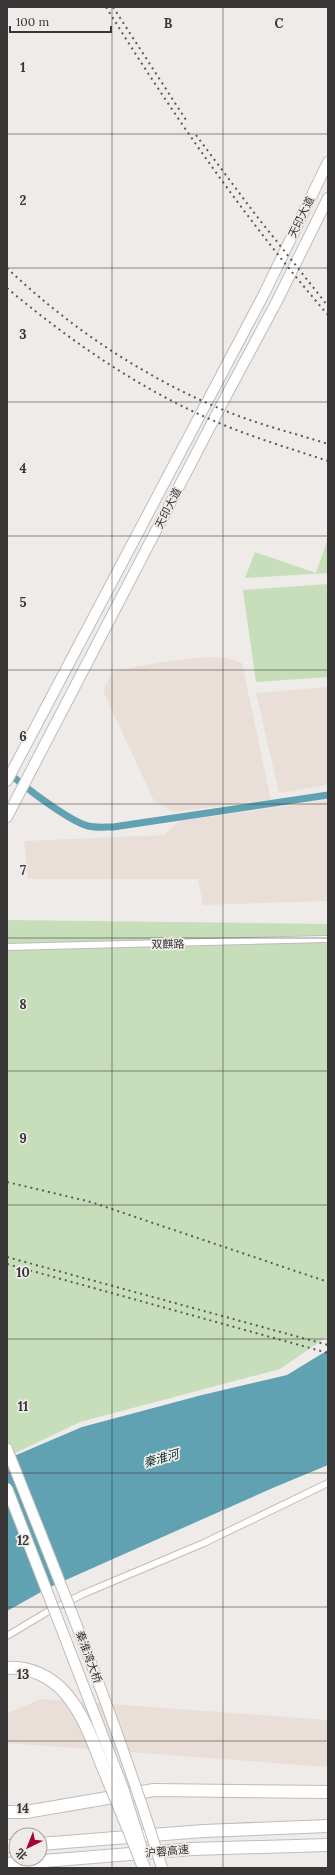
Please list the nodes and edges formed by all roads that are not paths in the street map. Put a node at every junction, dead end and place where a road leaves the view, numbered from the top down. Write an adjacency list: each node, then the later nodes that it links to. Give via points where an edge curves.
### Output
1 (328, 162): 3 (main road, 天印大道, via 264,294)
2 (328, 198): 4 (main road, 天印大道)
3 (7, 781)
4 (7, 817)
5 (328, 939): 6 (street, 双麒路)
6 (7, 947)
7 (7, 1448): 20 (main road, 秦淮湾大桥, bridge, via 83,1638 137,1786)
8 (328, 1483): 10 (street, via 204,1543 83,1594)
9 (7, 1488): 19 (main road, 秦淮湾大桥, bridge, via 123,1788)
10 (7, 1636)
11 (7, 1668): 18 (highway, bridge, via 26,1669 41,1675 55,1683 70,1699 86,1727)
12 (328, 1792): 13 (highway, bridge, via 154,1790 26,1812)
13 (7, 1812)
14 (328, 1826): 15 (highway, 沪蓉高速, via 219,1830)
15 (48, 1843)
16 (328, 1844): 17 (highway, 沪蓉高速, via 192,1849)
17 (48, 1861)
18 (144, 1868)
19 (148, 1868)
20 (162, 1868)

